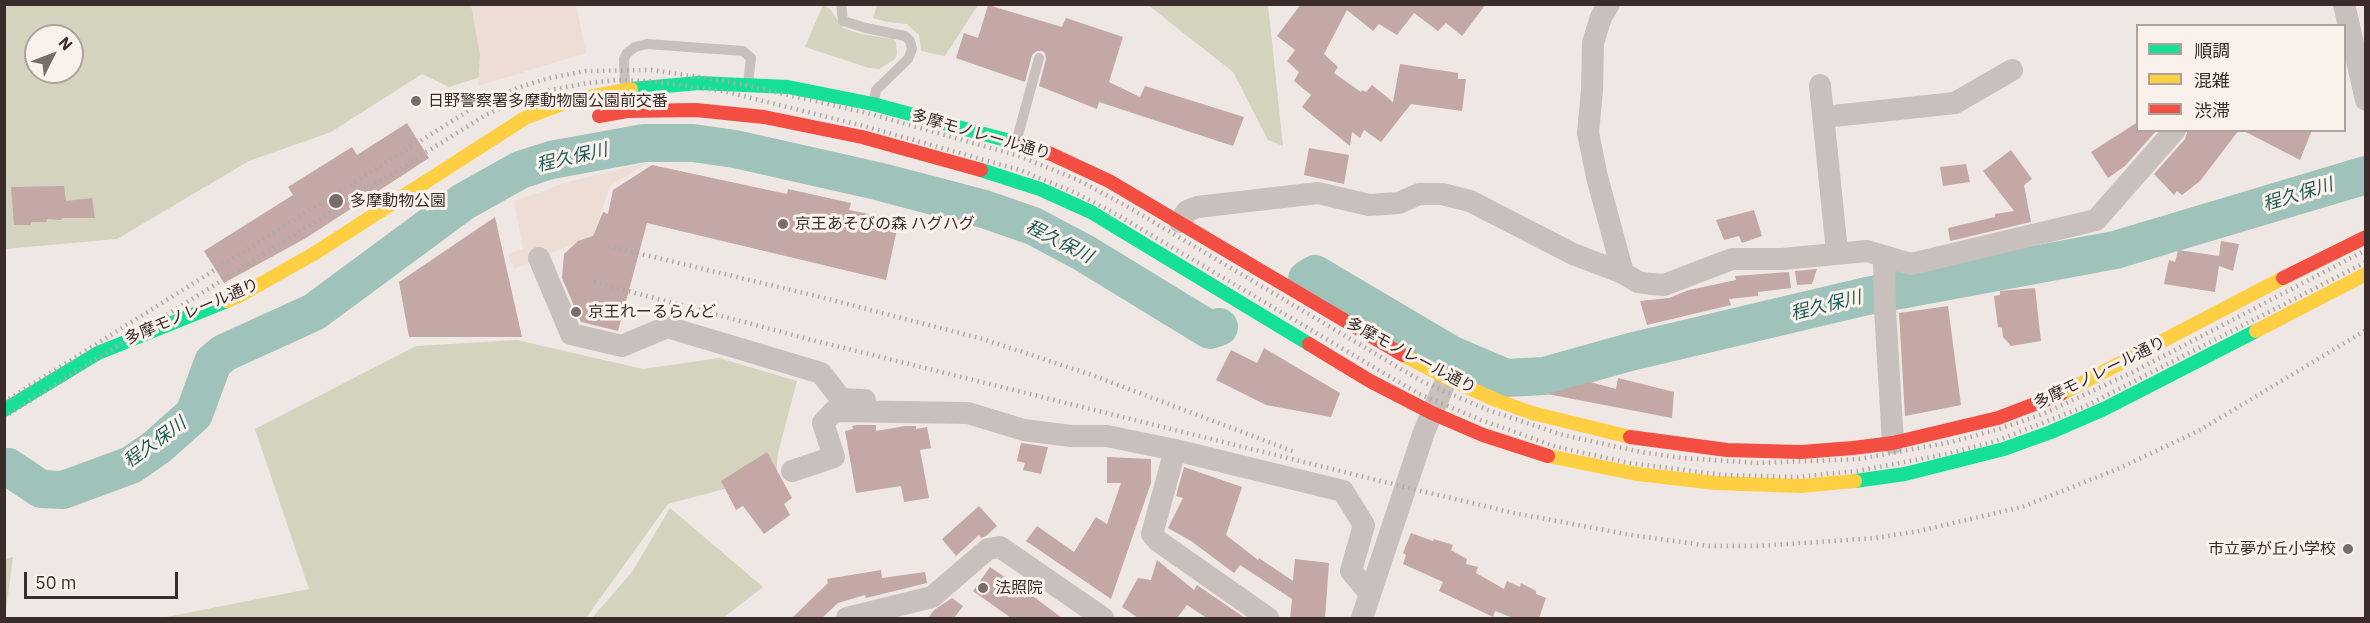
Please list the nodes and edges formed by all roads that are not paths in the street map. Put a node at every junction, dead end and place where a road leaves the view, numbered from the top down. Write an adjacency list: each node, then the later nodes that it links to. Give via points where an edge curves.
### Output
1 (842, 4): 10 (lane, via 843,21 905,36 910,41 908,59 876,90)
2 (1609, 4): 23 (street, via 1593,43 1588,133)
3 (2344, 4): 7 (street)
4 (1039, 58): 16 (lane)
5 (2012, 70): 13 (street, via 1955,102)
6 (1820, 86): 13 (street)
7 (2359, 88)
8 (625, 90): 9 (main road, 多摩モノレール通り, via 699,83); 9 (lane, via 624,59 635,47 647,44 742,51 751,58); 11 (lane); 17 (main road, 多摩モノレール通り, via 549,108 525,118)
9 (746, 100): 10 (main road, 多摩モノレール通り, via 788,87); 11 (main road, 多摩モノレール通り, via 696,110); 28 (main road, 多摩モノレール通り, via 784,120 956,162 1067,200 1370,381)
10 (873, 104): 16 (main road, 多摩モノレール通り)
11 (627, 111): 12 (main road, 多摩モノレール通り)
12 (589, 117)
13 (1824, 117): 20 (street)
14 (2173, 132): 22 (street, via 2096,220 1911,264)
15 (528, 134): 17 (main road, 多摩モノレール通り)
16 (1017, 143): 18 (main road, 多摩モノレール通り, via 1083,168)
17 (469, 153): 26 (main road, 多摩モノレール通り, via 315,253 250,290 98,353)
18 (1180, 222): 23 (street, via 1187,211 1197,207 1318,193 1369,205 1399,203 1419,194 1442,194 1470,201 1573,254); 25 (main road, 多摩モノレール通り, via 1389,348)
19 (2366, 237): 29 (main road, 多摩モノレール通り, via 2051,399 1998,418)
20 (1837, 252): 22 (street, via 1867,251); 23 (street, via 1782,259 1732,259 1664,285 1638,282)
21 (539, 258): 27 (street, via 571,334 622,346 667,327 821,373 841,399 912,400)
22 (1884, 258): 29 (street)
23 (1623, 273)
24 (2366, 274): 28 (main road, 多摩モノレール通り, via 2052,432 2004,449 1905,474 1859,481 1789,486 1637,474 1528,450)
25 (1447, 378): 28 (street); 29 (main road, 多摩モノレール通り, via 1496,400 1560,421 1686,446 1801,452)
26 (4, 410)
27 (927, 413): 30 (street, via 968,413 1024,430 1107,436); 31 (street, via 834,411 823,423 834,457)
28 (1432, 413): 32 (street)
29 (1893, 443)
30 (1175, 450): 32 (street, via 1343,491 1364,525 1351,571); 35 (street, via 1152,534)
31 (792, 471)
32 (1370, 594): 36 (street)
33 (847, 618): 34 (street, via 932,597 988,549 1000,547)
34 (1103, 618)
35 (1268, 618)
36 (1362, 618)

